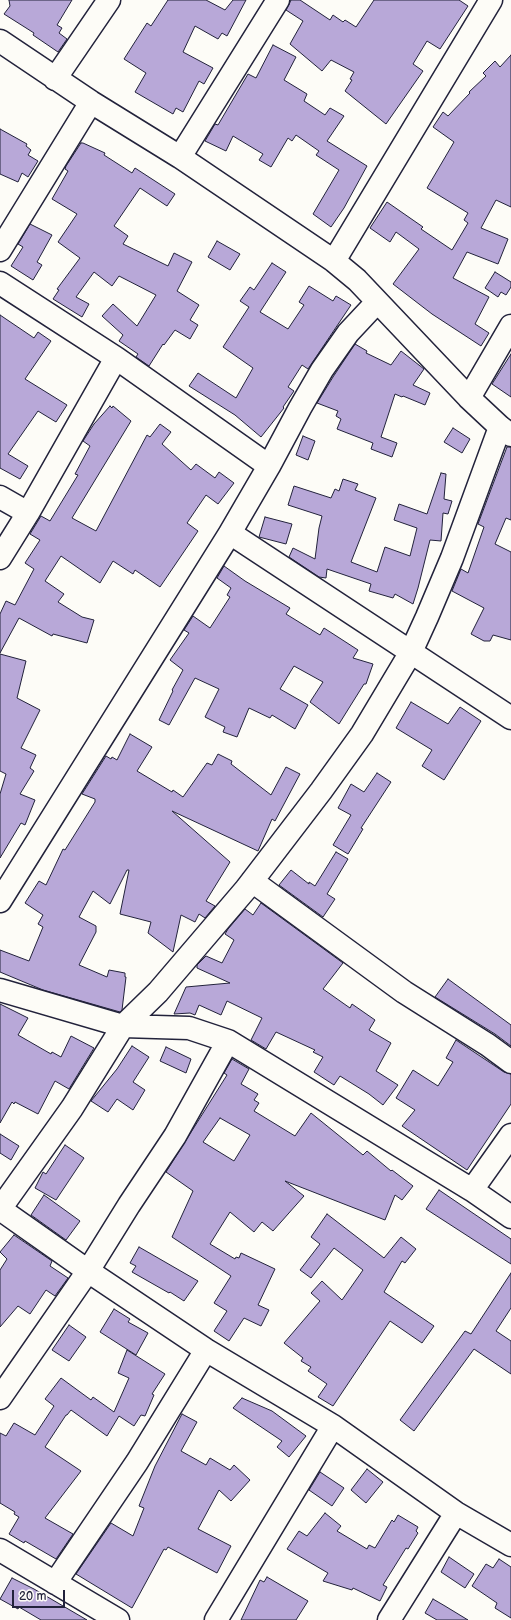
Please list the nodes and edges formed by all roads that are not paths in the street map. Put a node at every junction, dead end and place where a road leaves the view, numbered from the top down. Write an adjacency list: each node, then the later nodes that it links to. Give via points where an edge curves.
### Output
1 (109, 0): 5 (street)
2 (278, 0): 7 (street)
3 (491, 0): 9 (street)
4 (0, 41): 5 (street)
5 (55, 78): 6 (street)
6 (90, 102): 7 (street); 8 (street)
7 (180, 157): 9 (street)
8 (0, 250)
9 (334, 261): 11 (street, via 357,280)
10 (0, 283): 13 (street)
11 (377, 302): 14 (street); 16 (street, via 348,333 322,370)
12 (511, 326): 14 (street)
13 (116, 358): 16 (street); 18 (street)
14 (469, 398): 15 (street)
15 (506, 431): 21 (street)
16 (269, 466): 19 (street)
17 (0, 497): 18 (street)
18 (28, 513): 20 (street)
19 (230, 533): 21 (street); 24 (street)
20 (0, 558)
21 (411, 652): 22 (street); 23 (street, via 362,734)
22 (511, 718)
23 (252, 882): 26 (street, via 173,974); 28 (street, via 404,992)
24 (0, 901)
25 (0, 990): 26 (street)
26 (123, 1026): 27 (street, via 189,1028); 31 (street, via 72,1108)
27 (228, 1041): 30 (street); 33 (street, via 175,1136)
28 (511, 1062)
29 (511, 1135): 30 (street)
30 (472, 1190): 32 (street)
31 (0, 1209): 33 (street)
32 (511, 1217)
33 (88, 1272): 34 (street); 35 (street)
34 (206, 1350): 36 (street); 40 (street, via 136,1462)
35 (0, 1398)
36 (333, 1426): 37 (street); 42 (street)
37 (456, 1512): 38 (street); 43 (street)
38 (511, 1545)
39 (0, 1550): 40 (street)
40 (55, 1583): 41 (street)
41 (118, 1620)
42 (216, 1620)
43 (389, 1620)

